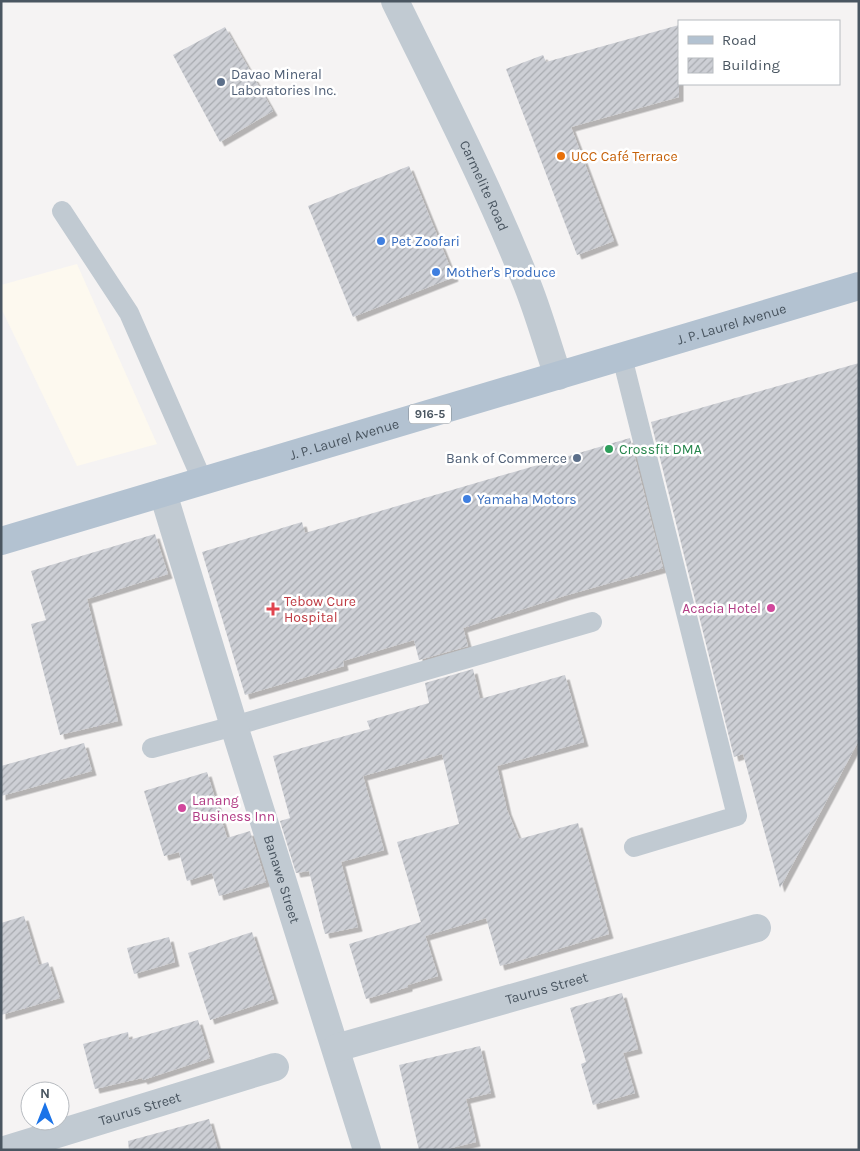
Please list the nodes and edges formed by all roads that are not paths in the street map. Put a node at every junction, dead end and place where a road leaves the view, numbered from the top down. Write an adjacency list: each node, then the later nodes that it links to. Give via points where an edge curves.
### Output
1 (394, 1): 5 (street, Carmelite Road, via 494,206 526,281)
2 (62, 211): 6 (lane, via 129,313)
3 (859, 286): 4 (main road, J. P. Laurel Avenue / 916-5)
4 (622, 356): 5 (main road, J. P. Laurel Avenue / 916-5); 12 (lane, via 737,816)
5 (558, 376): 6 (main road, J. P. Laurel Avenue / 916-5)
6 (203, 482): 7 (main road, J. P. Laurel Avenue / 916-5)
7 (163, 493): 8 (main road, J. P. Laurel Avenue / 916-5); 10 (street, Banawe Street)
8 (1, 541)
9 (592, 622): 10 (lane)
10 (234, 726): 11 (lane); 14 (street, Banawe Street)
11 (152, 748)
12 (634, 847)
13 (757, 928): 14 (street, Taurus Street)
14 (336, 1048): 17 (street, Banawe Street)
15 (275, 1067): 16 (street, Taurus Street)
16 (5, 1150)
17 (367, 1150)

